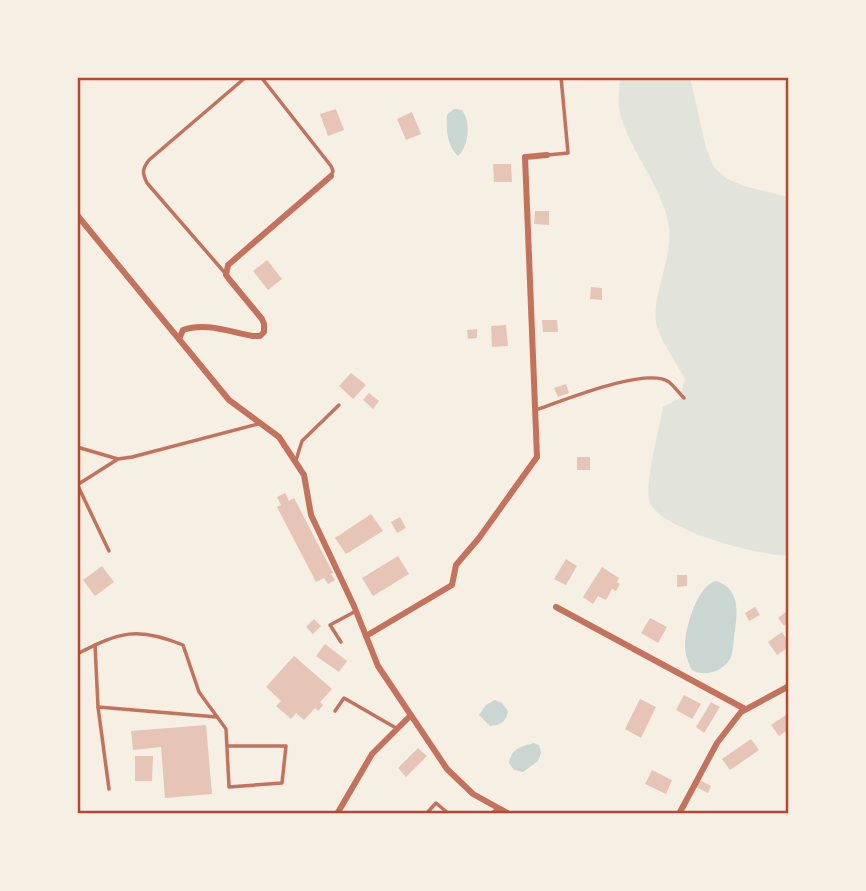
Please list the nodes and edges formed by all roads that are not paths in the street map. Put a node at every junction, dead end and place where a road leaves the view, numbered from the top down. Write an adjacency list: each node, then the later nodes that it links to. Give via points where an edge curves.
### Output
1 (246, 77): 7 (lane, via 143,168 147,183)
2 (261, 77): 5 (lane, via 331,166)
3 (561, 77): 4 (lane, via 568,153)
4 (547, 155): 11 (street, via 526,158)
5 (331, 176): 7 (street, via 228,265)
6 (77, 215): 8 (street)
7 (226, 275): 8 (street, via 262,319 264,332 253,336 203,325 183,330)
8 (178, 339): 12 (street, via 229,400)
9 (684, 398): 11 (lane, via 668,381 638,377)
10 (339, 405): 15 (lane, via 302,441)
11 (534, 410): 20 (street, via 537,457 456,565 452,585)
12 (260, 423): 14 (lane); 15 (street, via 279,437)
13 (77, 447): 14 (lane)
14 (118, 459): 16 (lane)
15 (295, 462): 19 (street, via 304,475 311,515)
16 (77, 485): 17 (lane)
17 (108, 551)
18 (556, 607): 26 (street)
19 (356, 611): 20 (street); 21 (lane, via 330,625)
20 (366, 636): 28 (street, via 378,666)
21 (341, 642)
22 (95, 645): 23 (lane); 25 (lane); 29 (lane, via 134,633 163,636 183,645 199,692)
23 (77, 654)
24 (789, 686): 26 (street)
25 (98, 707): 29 (lane); 32 (lane)
26 (745, 709): 39 (street, via 717,743)
27 (335, 711): 30 (lane, via 344,698)
28 (410, 716): 30 (street); 33 (street, via 447,769 473,794)
29 (217, 717): 31 (lane, via 226,729)
30 (397, 729): 34 (street, via 372,754)
31 (228, 746): 31 (lane, via 229,787 282,783 286,746)
32 (109, 789)
33 (498, 808): 37 (lane); 38 (street)
34 (337, 814)
35 (426, 814): 36 (lane, via 436,803)
36 (449, 814)
37 (491, 814)
38 (509, 814)
39 (679, 814)

